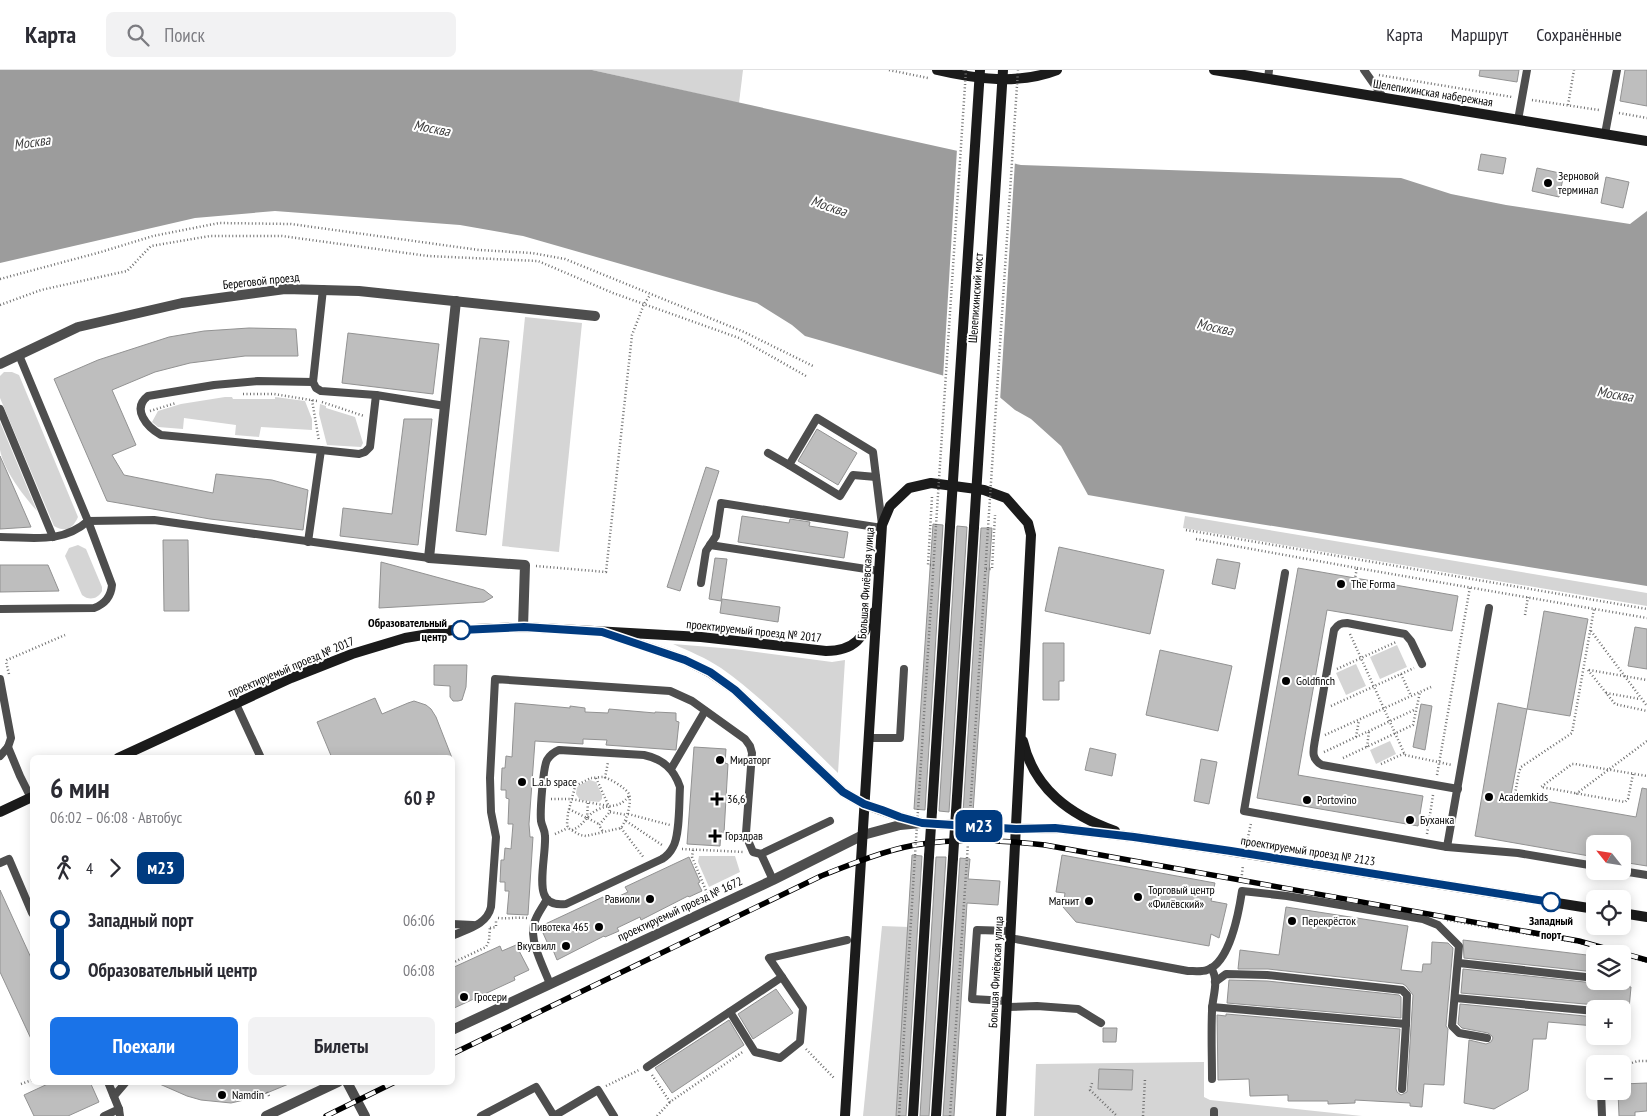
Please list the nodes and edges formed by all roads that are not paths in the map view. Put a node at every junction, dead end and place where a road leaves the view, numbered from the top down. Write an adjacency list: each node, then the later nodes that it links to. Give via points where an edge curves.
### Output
1 (980, 70): 112 (street, Шелепихинский мост, bridge)
2 (1004, 70): 113 (street, Шелепихинский мост, bridge)
3 (1057, 70): 9 (street, via 1028,78 1006,79)
4 (1214, 70): 8 (street, Шелепихинская набережная)
5 (1527, 70): 11 (lane)
6 (1617, 70): 12 (lane)
7 (1364, 71): 10 (lane)
8 (1269, 74): 10 (street, Шелепихинская набережная)
9 (937, 75)
10 (1382, 97): 11 (street, Шелепихинская набережная)
11 (1518, 120): 12 (street, Шелепихинская набережная)
12 (1605, 134): 13 (street, Шелепихинская набережная)
13 (1647, 141)
14 (323, 289): 15 (street, Береговой проезд); 17 (street, Береговой проезд, via 285,289 182,303 78,327); 19 (lane)
15 (456, 301): 16 (street, Береговой проезд); 21 (street)
16 (595, 316)
17 (19, 355): 18 (street, Береговой проезд); 27 (lane)
18 (0, 364)
19 (313, 382): 20 (lane, via 321,391); 23 (lane, via 258,381 214,385 148,396 140,407 152,430 161,435)
20 (376, 395): 21 (lane); 23 (lane, via 370,447 359,454)
21 (445, 406): 33 (street)
22 (0, 409): 30 (lane)
23 (321, 450): 31 (lane)
24 (768, 453): 25 (lane)
25 (788, 465): 26 (lane, via 840,496 853,475); 26 (lane, via 816,418 873,452)
26 (876, 477): 28 (lane)
27 (88, 521): 30 (lane, via 65,535); 31 (lane, via 154,520); 39 (lane, via 112,585 108,599 94,608)
28 (882, 527): 32 (lane, via 721,503 716,536); 34 (street, Большая Филёвская улица); 47 (street, Большая Филёвская улица, via 890,506 909,488 931,483 984,490 1006,498 1028,523 1031,535)
29 (0, 537): 30 (lane)
30 (53, 537)
31 (308, 542): 33 (lane)
32 (710, 545): 34 (lane); 36 (lane, via 706,551)
33 (429, 558): 40 (street, via 525,565)
34 (879, 571): 37 (street, Большая Филёвская улица)
35 (1285, 573): 64 (lane, via 1244,811)
36 (701, 583)
37 (877, 604): 41 (street, проектируемый проезд № 2017, via 865,630 853,645 839,651 701,637); 48 (street, Большая Филёвская улица)
38 (1489, 608): 54 (lane)
39 (0, 609)
40 (524, 627): 41 (street, проектируемый проезд № 2017); 45 (street, проектируемый проезд № 2017, via 453,630 405,638 352,654)
41 (602, 632): 57 (street, проектируемый проезд № 2017, via 685,660 710,672 735,690 843,792)
42 (1422, 664): 54 (lane, via 1408,636 1402,632 1340,623 1334,630 1313,757 1326,766)
43 (904, 669): 48 (lane, via 900,738)
44 (0, 679): 49 (lane, via 11,738)
45 (236, 704): 50 (street, проектируемый проезд № 2017); 51 (lane)
46 (705, 711): 53 (lane); 65 (lane, via 750,746 746,833 755,853); 77 (lane, via 670,691 495,680 490,778 496,837 491,907 486,919)
47 (1021, 732): 61 (street, Большая Филёвская улица); 63 (street, via 1033,768 1054,797 1094,824)
48 (869, 738): 57 (street, Большая Филёвская улица)
49 (8, 747): 52 (lane); 55 (lane)
50 (125, 755)
51 (260, 755)
52 (0, 756)
53 (671, 769): 71 (lane, via 680,787 676,839 671,851 662,859 566,904 553,904); 71 (lane, via 650,756 564,750 549,757 545,765 541,819 545,831 543,882)
54 (1458, 789): 64 (lane)
55 (30, 794)
56 (30, 799): 58 (street)
57 (864, 804): 60 (street, проектируемый проезд № 2017); 62 (street, Большая Филёвская улица)
58 (0, 812)
59 (830, 821): 65 (lane)
60 (922, 823): 61 (street, проектируемый проезд № 2123); 62 (street, проектируемый проезд № 1672)
61 (1016, 829): 63 (street, проектируемый проезд № 2123, via 1055,828); 79 (street, Большая Филёвская улица)
62 (863, 835): 70 (street, проектируемый проезд № 1672); 111 (street, Большая Филёвская улица)
63 (1134, 837): 73 (street, проектируемый проезд № 2123)
64 (1447, 847): 67 (lane, via 1518,853)
65 (761, 854): 70 (lane)
66 (0, 863): 72 (lane, via 10,859)
67 (1586, 864)
68 (1631, 872): 69 (lane)
69 (1647, 875)
70 (773, 880): 86 (street, проектируемый проезд № 1672)
71 (547, 899): 86 (lane, via 536,918 533,938)
72 (30, 908)
73 (1586, 908)
74 (1631, 914): 75 (street)
75 (1647, 917)
76 (455, 924): 77 (lane)
77 (475, 926): 78 (lane)
78 (455, 935)
79 (1010, 935): 82 (lane, via 1188,971); 88 (street, Большая Филёвская улица); 88 (lane, via 976,930 972,999)
80 (848, 940): 84 (lane, via 769,958)
81 (1459, 963): 82 (lane, via 1459,946 1438,925 1423,919 1242,891 1233,933 1225,952); 83 (lane); 87 (lane)
82 (1211, 968): 85 (lane)
83 (1586, 977)
84 (782, 978): 91 (lane); 91 (lane, via 803,1008 800,1042 780,1058 755,1052)
85 (1215, 982): 89 (lane); 93 (lane, via 1226,974 1267,975 1402,990 1407,995)
86 (550, 984): 94 (street, проектируемый проезд № 1672)
87 (1456, 998): 90 (lane); 95 (lane, via 1452,1026 1459,1033)
88 (1007, 1004): 92 (lane, via 1078,1009); 114 (street, Большая Филёвская улица)
89 (1212, 1007): 93 (lane); 97 (lane)
90 (1586, 1010)
91 (730, 1012): 96 (lane)
92 (1101, 1023)
93 (1406, 1024): 102 (lane)
94 (455, 1029)
95 (1487, 1038)
96 (647, 1067)
97 (1212, 1079)
98 (109, 1085): 103 (lane)
99 (123, 1085): 103 (lane)
100 (332, 1085): 107 (street)
101 (349, 1085): 108 (street)
102 (1402, 1090)
103 (114, 1096): 105 (lane)
104 (1601, 1100): 115 (lane)
105 (119, 1112): 106 (lane)
106 (104, 1116)
107 (266, 1116)
108 (365, 1116)
109 (481, 1116): 110 (lane, via 536,1087 554,1116 598,1090)
110 (614, 1116)
111 (846, 1116)
112 (912, 1116)
113 (936, 1116)
114 (1001, 1116)
115 (1602, 1116)

